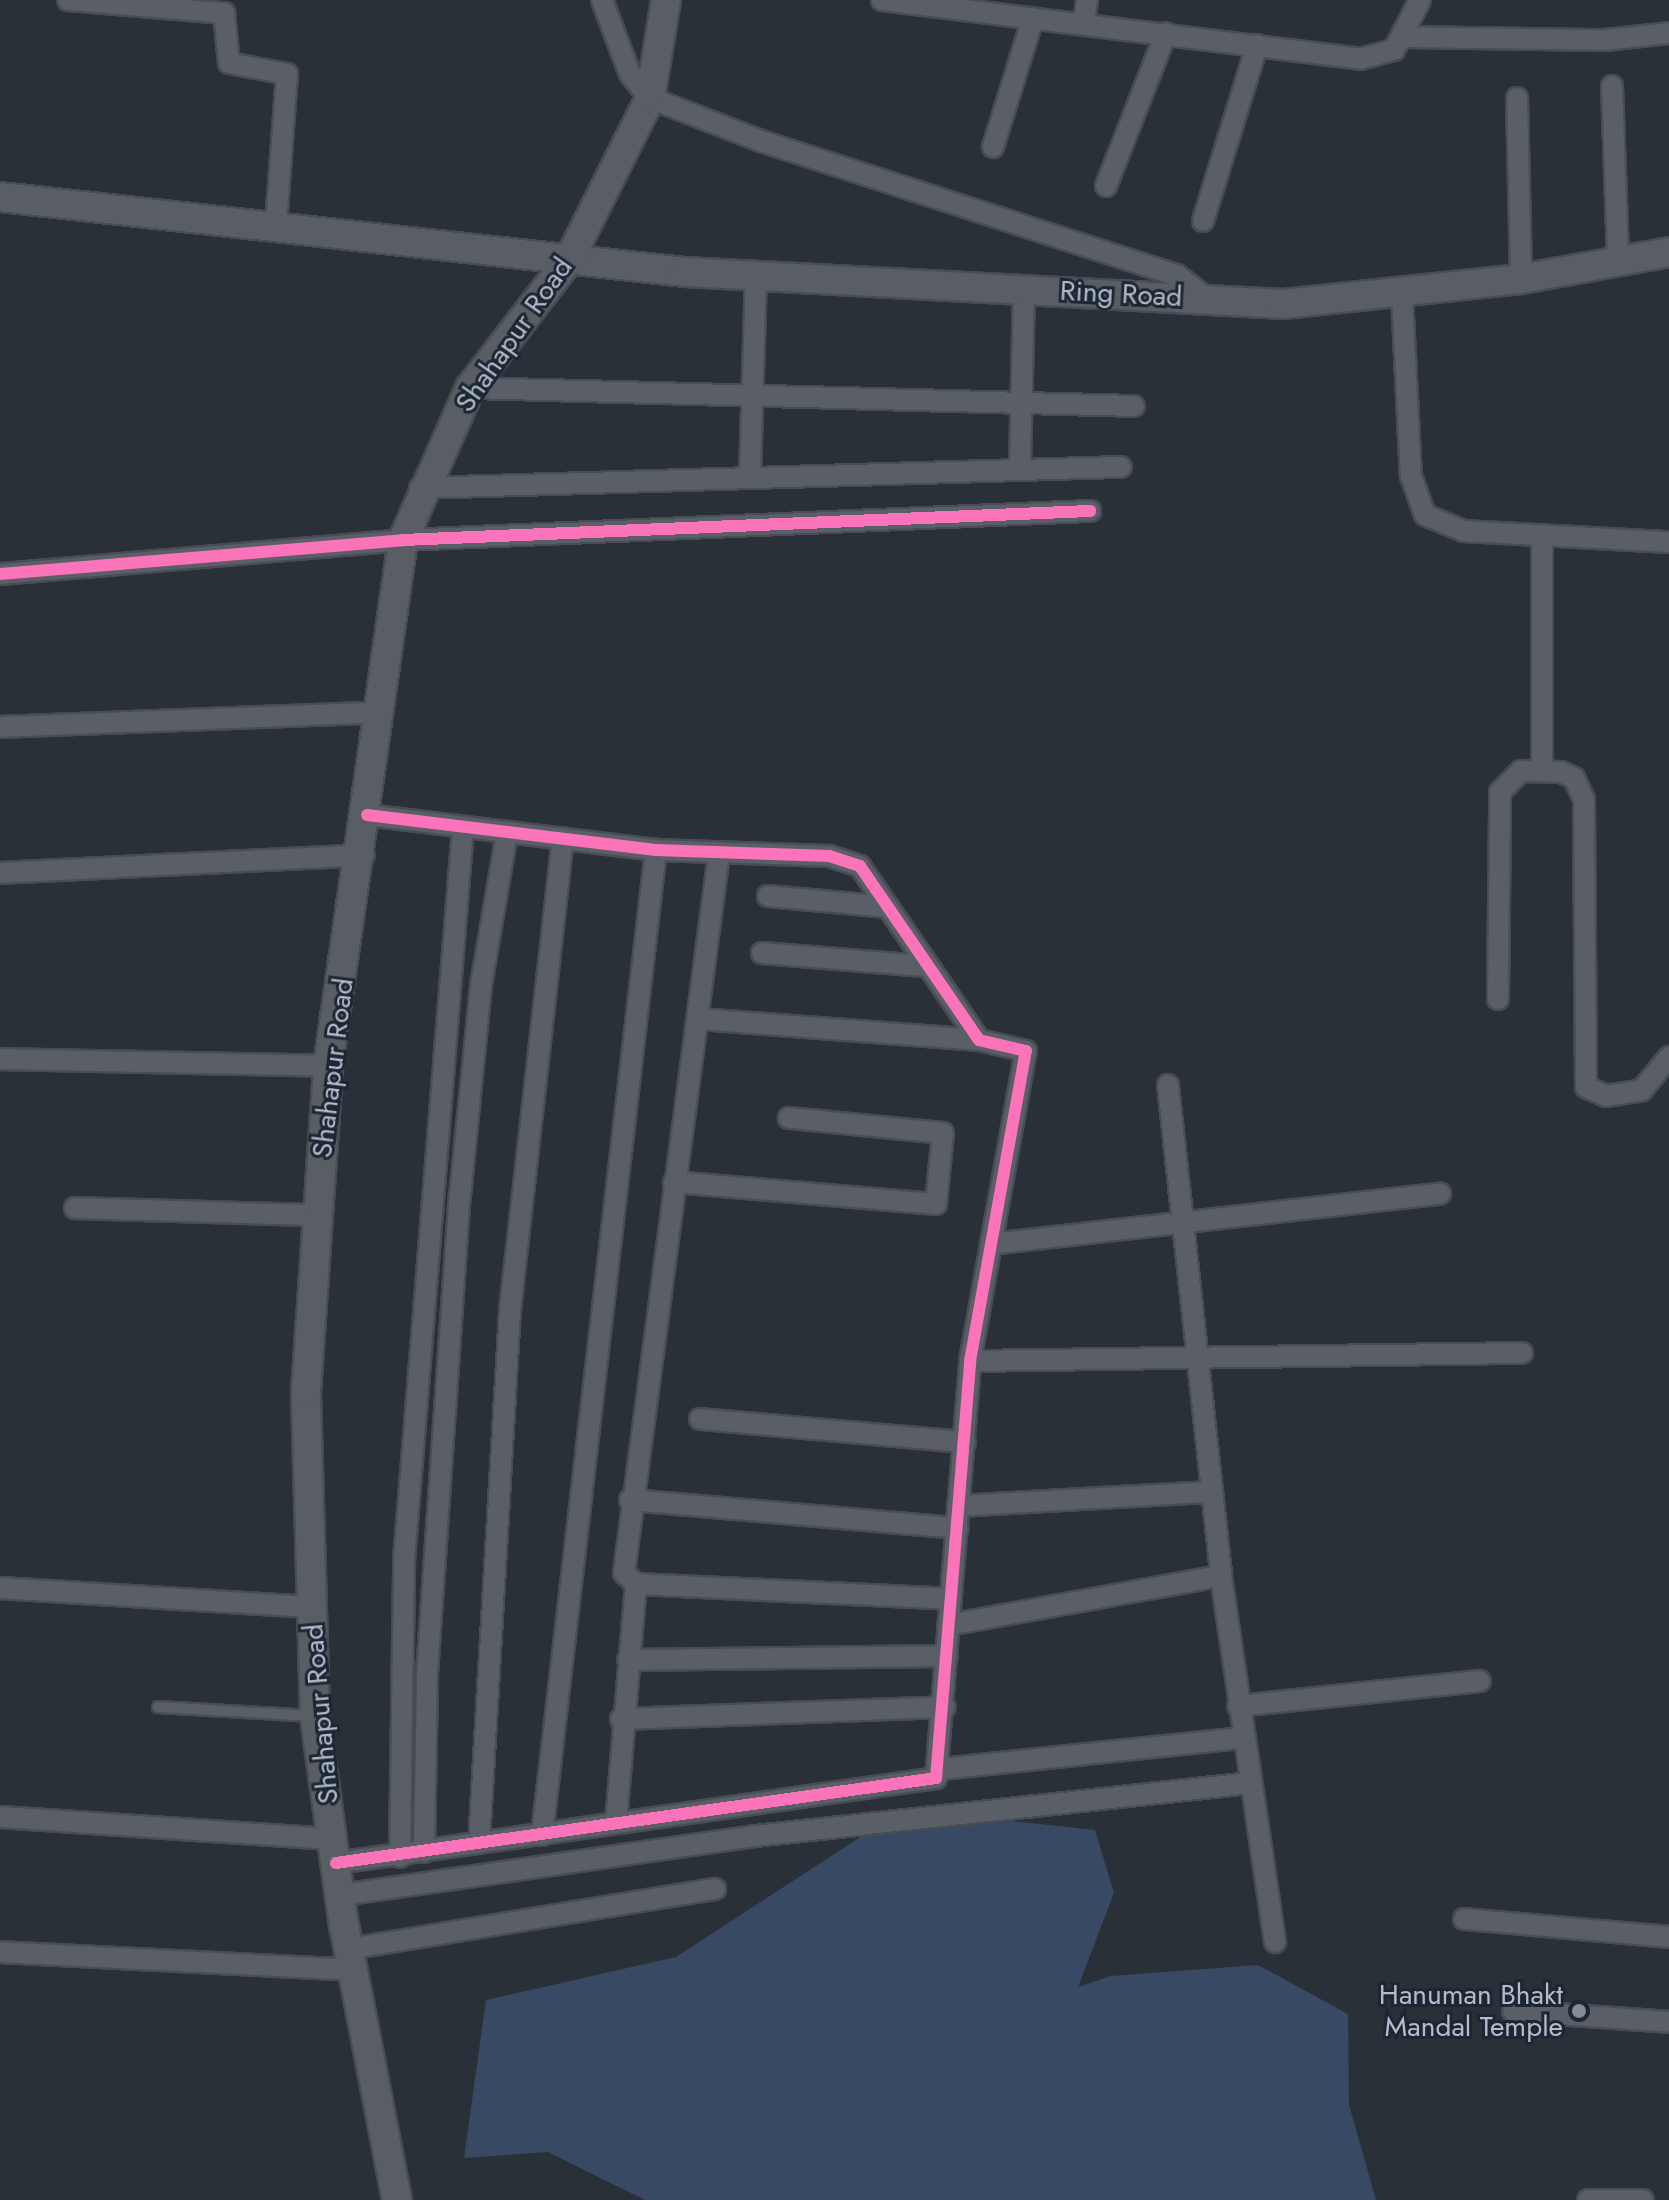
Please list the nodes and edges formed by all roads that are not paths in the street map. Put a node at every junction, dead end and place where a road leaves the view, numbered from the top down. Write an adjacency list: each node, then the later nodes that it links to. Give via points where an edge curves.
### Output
1 (68, 0): 20 (street, via 224,13 229,63 287,74)
2 (602, 0): 14 (street, via 630,74)
3 (666, 0): 14 (main road, Shahapur Road)
4 (882, 0): 7 (street)
5 (1087, 0): 8 (street)
6 (1420, 0): 11 (street)
7 (1033, 18): 8 (street); 16 (street)
8 (1084, 24): 9 (street)
9 (1166, 33): 12 (street); 17 (street)
10 (1669, 33): 11 (street, via 1605,40)
11 (1406, 37): 12 (street, via 1381,58)
12 (1257, 45): 19 (street)
13 (1612, 86): 23 (street)
14 (650, 98): 22 (main road, Shahapur Road); 28 (street, via 761,141 1177,275)
15 (1517, 98): 25 (street)
16 (993, 147)
17 (1106, 186)
18 (0, 197): 20 (main road, Ring Road)
19 (1203, 221)
20 (276, 223): 22 (main road, Ring Road)
21 (1669, 252): 23 (main road, Ring Road)
22 (570, 258): 24 (main road, Ring Road); 29 (main road, Shahapur Road)
23 (1618, 260): 25 (main road, Ring Road)
24 (756, 275): 26 (main road, Ring Road); 30 (street)
25 (1521, 279): 27 (main road, Ring Road)
26 (1024, 289): 28 (main road, Ring Road); 31 (street)
27 (1402, 295): 28 (main road, Ring Road, via 1283,304); 38 (street, via 1416,501 1436,524)
28 (1208, 299)
29 (470, 388): 30 (street); 36 (main road, Shahapur Road)
30 (753, 393): 31 (street); 35 (street)
31 (1019, 402): 32 (street); 33 (street)
32 (1134, 406)
33 (1020, 466): 34 (street); 35 (street)
34 (1121, 467)
35 (750, 476): 36 (street)
36 (420, 488): 39 (main road, Shahapur Road)
37 (1090, 511): 39 (street)
38 (1542, 535): 40 (street); 44 (street)
39 (403, 540): 41 (street); 42 (main road, Shahapur Road)
40 (1669, 542)
41 (0, 574)
42 (382, 712): 43 (street); 45 (main road, Shahapur Road)
43 (0, 727)
44 (1542, 769): 57 (street, via 1507,777 1500,792); 60 (street, via 1574,778 1584,799 1586,1087 1606,1096 1642,1090)
45 (367, 815): 46 (street); 51 (main road, Shahapur Road)
46 (463, 828): 47 (street); 103 (street, via 404,1560)
47 (507, 833): 48 (street); 102 (street, via 481,985 460,1196 427,1674)
48 (563, 838): 49 (street); 100 (street, via 510,1310)
49 (656, 850): 50 (street); 99 (street)
50 (719, 854): 54 (street, via 829,856 860,866); 58 (street)
51 (364, 855): 52 (street); 62 (main road, Shahapur Road)
52 (0, 873)
53 (768, 896): 54 (street)
54 (888, 907): 56 (street)
55 (762, 953): 56 (street)
56 (924, 966): 59 (street)
57 (1498, 999)
58 (699, 1019): 59 (street); 65 (street)
59 (979, 1040): 70 (street, via 1026,1051)
60 (1669, 1057)
61 (0, 1059): 62 (street)
62 (328, 1066): 68 (main road, Shahapur Road)
63 (1168, 1085): 69 (street)
64 (789, 1118): 65 (street, via 943,1133 936,1204)
65 (674, 1182): 77 (street)
66 (1440, 1194): 69 (street)
67 (75, 1208): 68 (street)
68 (317, 1215): 84 (main road, Shahapur Road, via 306,1392)
69 (1181, 1223): 70 (street); 72 (street)
70 (991, 1244): 73 (street)
71 (1522, 1353): 72 (street)
72 (1202, 1357): 73 (street); 76 (street)
73 (970, 1361): 75 (street)
74 (700, 1419): 75 (street)
75 (965, 1442): 78 (street)
76 (1211, 1492): 78 (street); 80 (street)
77 (630, 1500): 79 (street); 81 (street, via 622,1554 624,1573)
78 (958, 1506): 79 (street)
79 (958, 1528): 83 (street)
80 (1221, 1576): 85 (street); 89 (street)
81 (636, 1584): 83 (street); 87 (street)
82 (0, 1588): 84 (street)
83 (951, 1599): 85 (street)
84 (312, 1607): 92 (main road, Shahapur Road)
85 (948, 1625): 86 (street)
86 (947, 1656): 87 (street); 91 (street)
87 (628, 1660): 93 (street)
88 (1480, 1681): 89 (street)
89 (1238, 1706): 94 (street)
90 (158, 1707): 92 (lane)
91 (945, 1707): 93 (street); 95 (street)
92 (315, 1716): 101 (main road, Shahapur Road)
93 (621, 1719): 98 (street)
94 (1242, 1738): 95 (street); 96 (street)
95 (941, 1769): 98 (street, via 924,1782)
96 (1248, 1783): 105 (street, via 755,1836); 108 (street)
97 (0, 1817): 101 (street)
98 (616, 1822): 99 (street)
99 (542, 1835): 100 (street)
100 (479, 1843): 102 (street)
101 (334, 1851): 103 (street); 105 (main road, Shahapur Road)
102 (424, 1852): 103 (street)
103 (400, 1857)
104 (715, 1889): 110 (street)
105 (341, 1895): 110 (main road, Shahapur Road)
106 (1464, 1919): 107 (street)
107 (1669, 1937)
108 (1275, 1942)
109 (0, 1952): 110 (street)
110 (350, 1959): 113 (main road, Shahapur Road)
111 (1513, 2011): 112 (street)
112 (1669, 2022)
113 (397, 2200)
114 (1589, 2200): 115 (street)
115 (1643, 2200)

